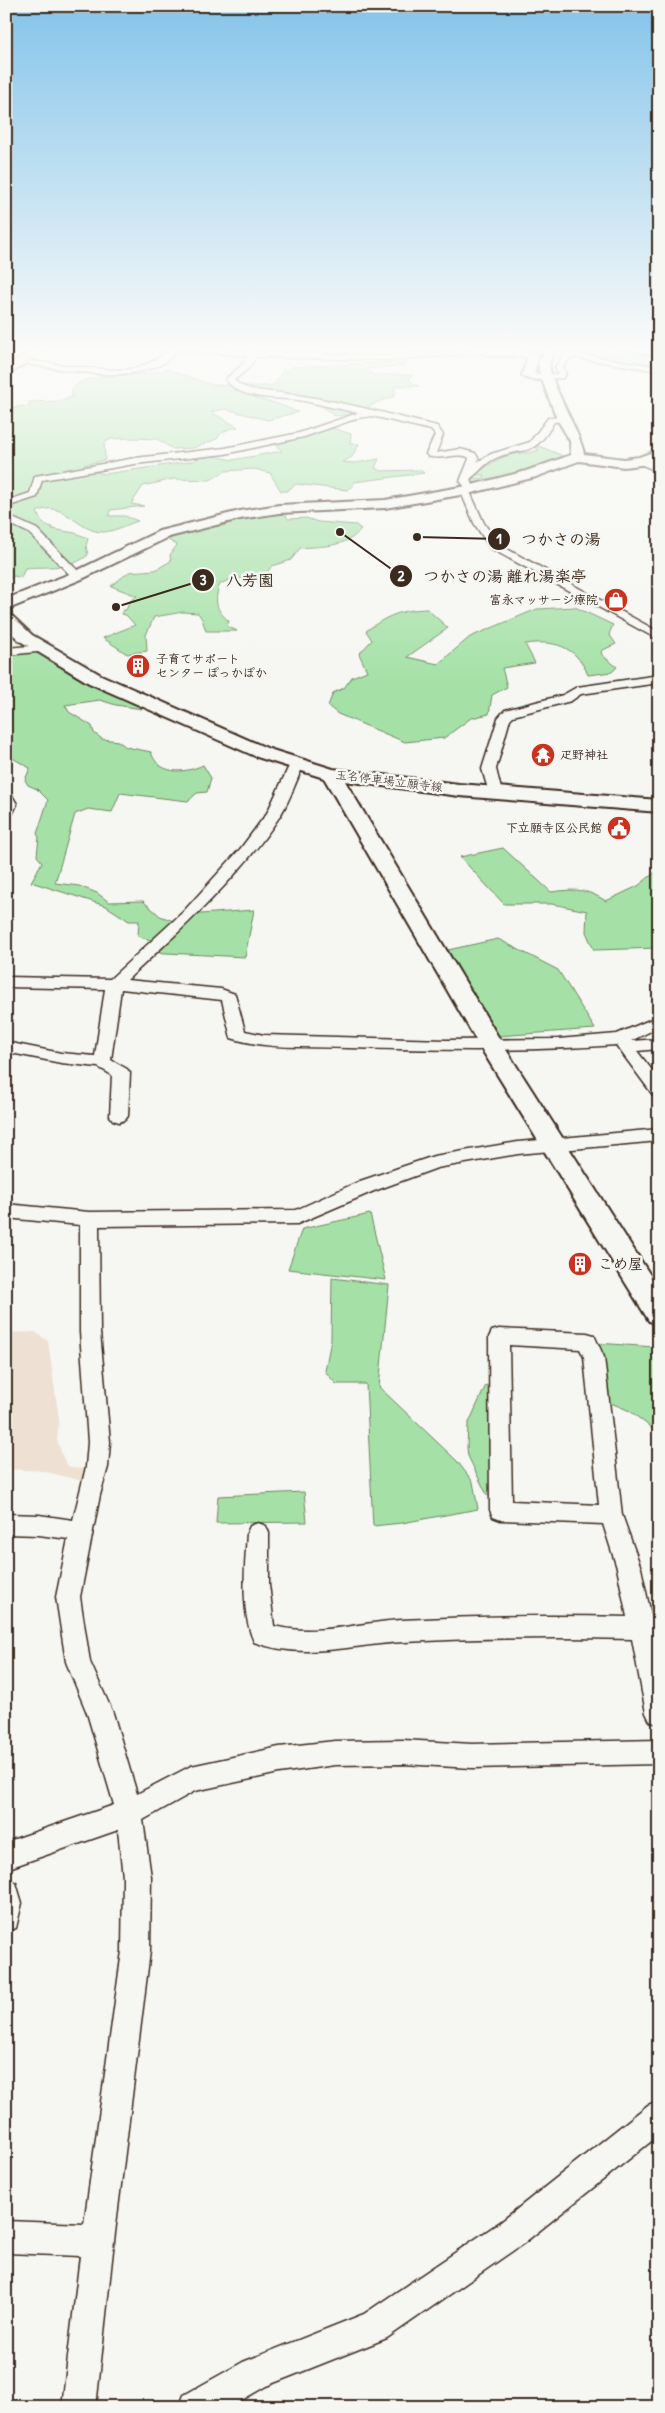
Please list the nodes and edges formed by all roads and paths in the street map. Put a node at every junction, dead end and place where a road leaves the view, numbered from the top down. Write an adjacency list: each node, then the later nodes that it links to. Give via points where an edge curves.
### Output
1 (164, 458): 10 (street, via 38,478 34,496)
2 (473, 458): 9 (street)
3 (493, 458): 9 (street)
4 (576, 458): 9 (street, via 532,474)
5 (583, 458): 7 (street, via 624,463)
6 (650, 458): 7 (street)
7 (642, 461): 8 (street)
8 (659, 469)
9 (468, 485): 12 (street, via 385,504 279,509 240,515 164,534); 15 (street, via 479,522 494,546)
10 (6, 504)
11 (6, 518): 12 (street, via 33,531)
12 (77, 576): 13 (street)
13 (6, 605)
14 (6, 620): 16 (street, 玉名停車場立願寺線)
15 (659, 636)
16 (43, 649): 17 (street); 19 (street, 玉名停車場立願寺線, via 95,680 242,745)
17 (6, 652)
18 (659, 679): 21 (street, via 577,691 567,698 510,713 504,718 489,769)
19 (297, 764): 20 (street, 玉名停車場立願寺線); 26 (street, via 274,814 246,851 188,915)
20 (331, 774): 21 (street, 玉名停車場立願寺線); 30 (street)
21 (495, 793): 23 (street, 玉名停車場立願寺線)
22 (6, 797): 24 (street, via 10,804)
23 (659, 806)
24 (6, 814)
25 (6, 982): 26 (street)
26 (114, 984): 30 (street, via 229,997 237,1034 249,1038); 32 (street)
27 (659, 1022): 28 (street)
28 (623, 1042): 29 (street); 30 (street); 33 (street)
29 (659, 1044)
30 (491, 1045): 36 (street)
31 (6, 1047): 32 (street)
32 (102, 1062): 34 (street, via 121,1073)
33 (659, 1091)
34 (119, 1116)
35 (659, 1135): 36 (street)
36 (553, 1146): 38 (street, via 518,1148 434,1162 367,1186 297,1217); 39 (street)
37 (6, 1211): 38 (street)
38 (89, 1219): 42 (street, via 90,1332 99,1442 97,1467)
39 (659, 1313)
40 (611, 1515): 40 (street, via 501,1510 499,1337 588,1341 594,1357); 44 (street, via 629,1568)
41 (6, 1524): 42 (street)
42 (82, 1531): 47 (street, via 68,1597 78,1662 100,1713)
43 (258, 1533): 44 (street, via 256,1575 261,1627 263,1634 279,1640 307,1643 400,1631)
44 (641, 1628): 45 (street)
45 (659, 1713)
46 (659, 1752): 47 (street, via 472,1756 334,1753 279,1760 191,1778)
47 (129, 1813): 48 (street); 53 (street, via 137,1877 136,1951)
48 (6, 1856)
49 (6, 1893): 50 (street)
50 (6, 1918)
51 (659, 2116): 55 (street, via 513,2232 375,2326 254,2374)
52 (6, 2237): 53 (street)
53 (98, 2241): 54 (street)
54 (79, 2407)
55 (196, 2407)

